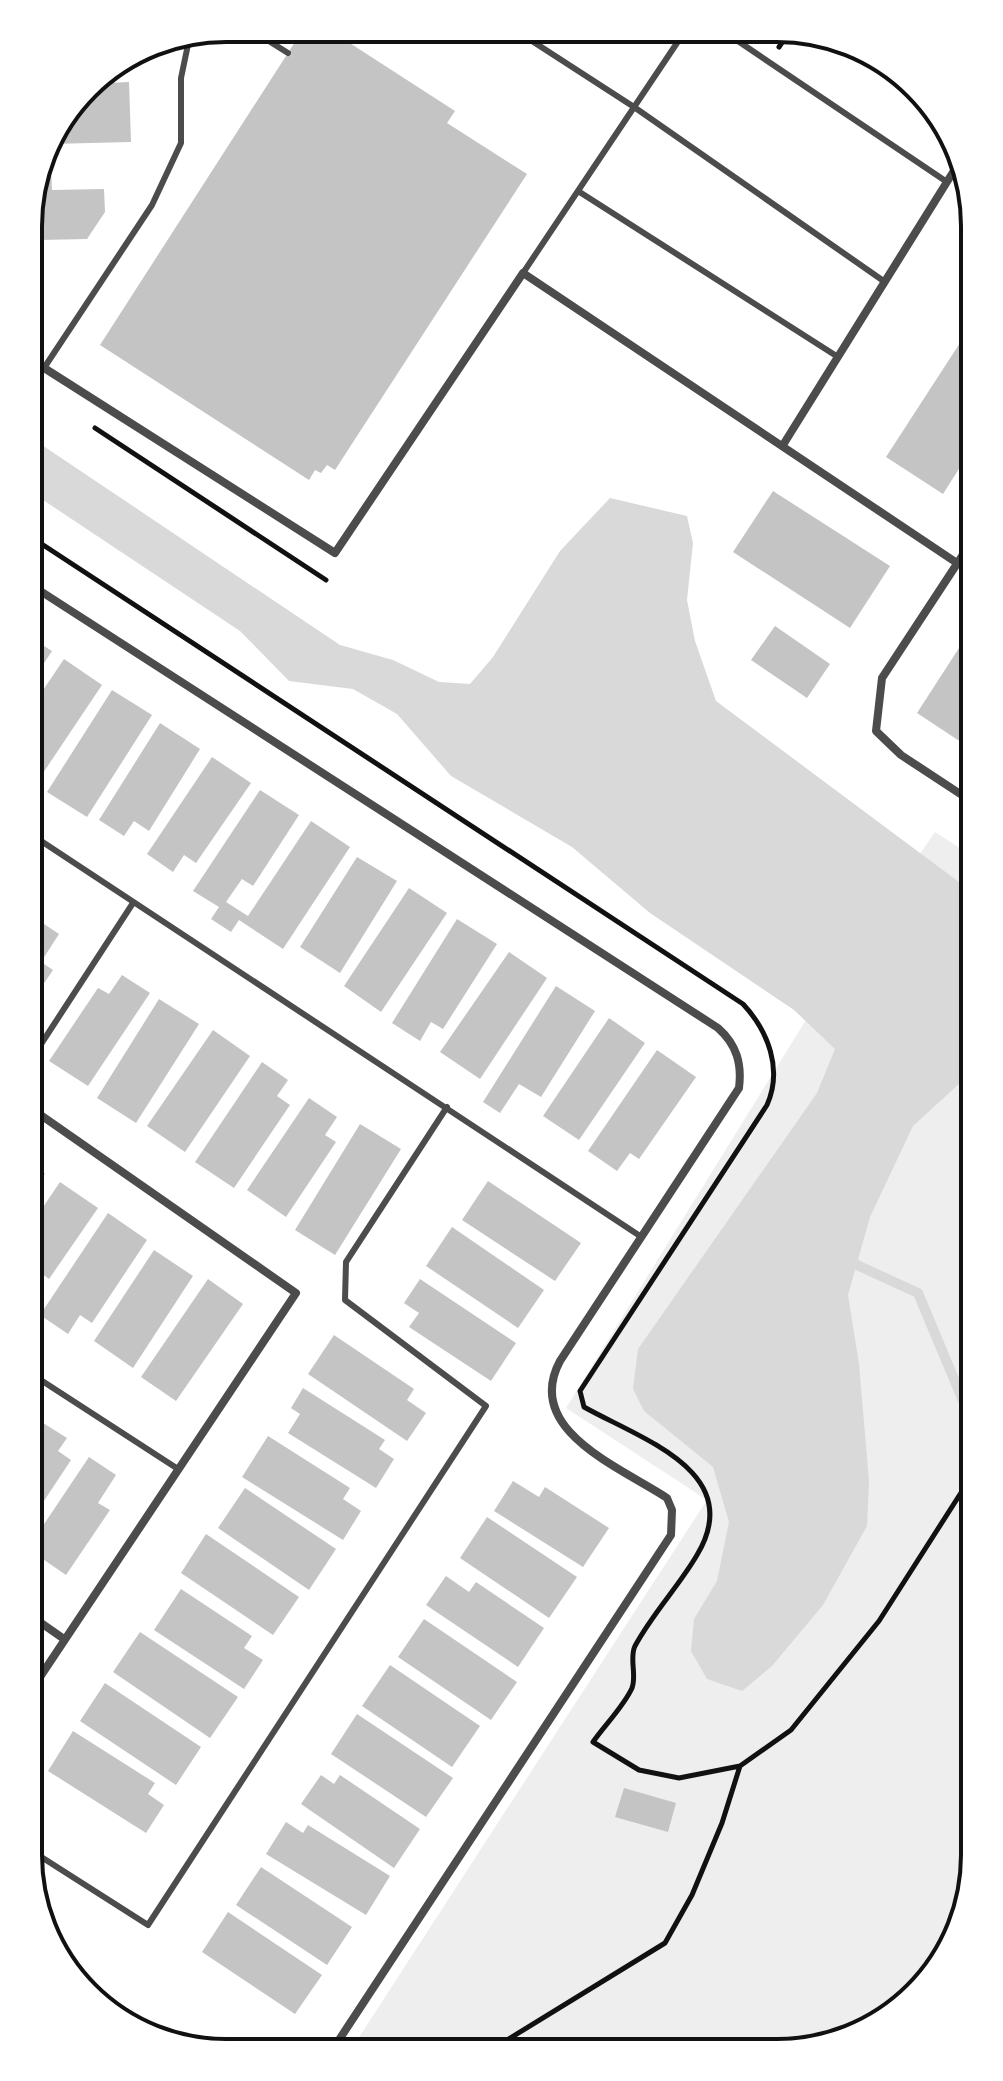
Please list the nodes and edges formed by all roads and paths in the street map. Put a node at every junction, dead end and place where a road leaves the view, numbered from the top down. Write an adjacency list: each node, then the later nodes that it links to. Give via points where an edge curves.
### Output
1 (270, 42): 6 (lane)
2 (534, 42): 7 (lane)
3 (678, 42): 7 (lane)
4 (739, 42): 9 (lane)
5 (188, 47): 14 (lane, via 181,78 181,143 152,205)
6 (288, 53)
7 (634, 107): 10 (lane); 12 (lane)
8 (953, 173): 9 (street)
9 (947, 182): 12 (street)
10 (578, 191): 11 (lane); 13 (lane)
11 (523, 273): 14 (street, via 335,553); 16 (street)
12 (885, 282): 13 (street)
13 (838, 357): 16 (street)
14 (44, 368)
15 (82, 419): 20 (path)
16 (783, 445): 19 (street)
17 (42, 544): 35 (path, via 732,996 766,1034 773,1091 767,1105 580,1391 584,1407 689,1466 703,1483 712,1510 710,1530 698,1555 633,1649 632,1687 593,1742 639,1770 679,1778)
18 (961, 557): 19 (street)
19 (957, 563): 22 (street, via 882,678 876,731 901,755)
20 (326, 580)
21 (42, 592): 28 (street, via 731,1040 739,1088)
22 (961, 794)
23 (42, 842): 24 (lane)
24 (133, 903): 25 (lane); 26 (lane)
25 (42, 1043)
26 (447, 1107): 28 (lane); 36 (lane, via 346,1262 345,1300 486,1406 148,1925)
27 (42, 1116): 30 (street, via 296,1293)
28 (640, 1236): 37 (street, via 560,1361 550,1396 569,1434 667,1498 671,1535)
29 (42, 1381): 30 (lane)
30 (178, 1469): 33 (street)
31 (961, 1493): 35 (path, via 832,1683 791,1730)
32 (42, 1624): 33 (street)
33 (64, 1639): 34 (street)
34 (42, 1673)
35 (740, 1766): 38 (path, via 692,1895 665,1943)
36 (42, 1857)
37 (340, 2039)
38 (509, 2039)

